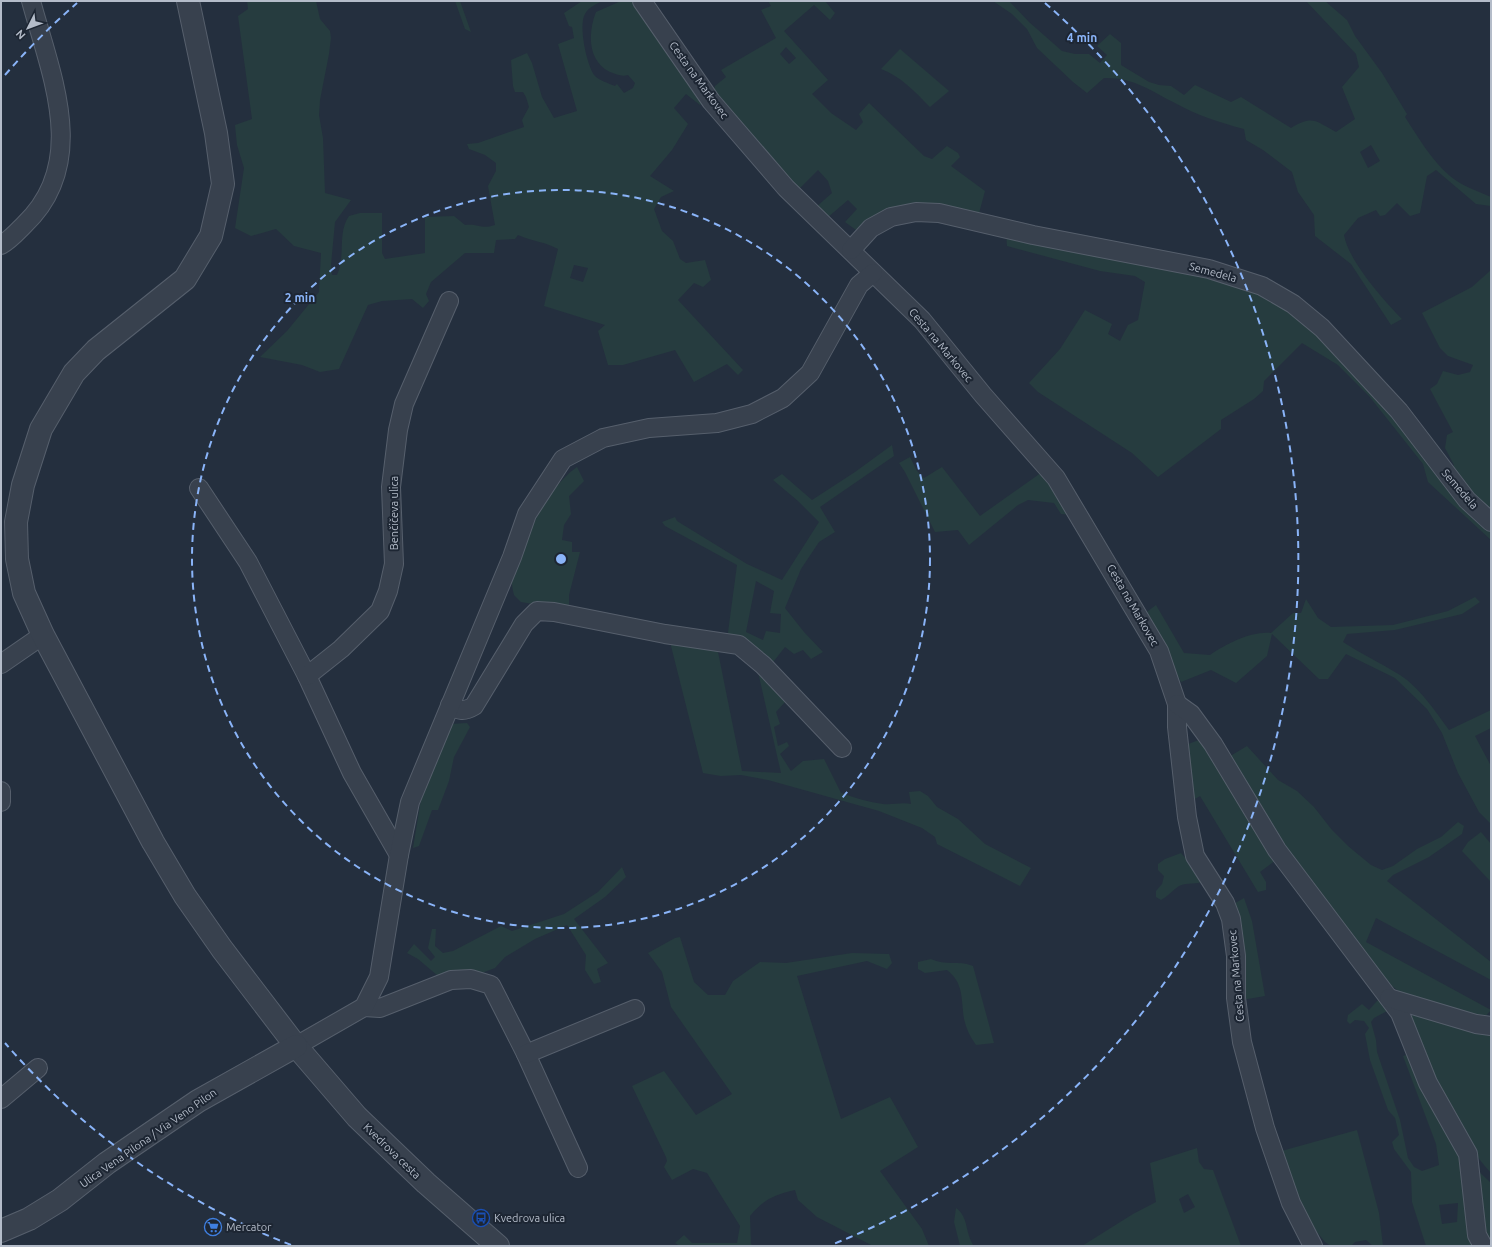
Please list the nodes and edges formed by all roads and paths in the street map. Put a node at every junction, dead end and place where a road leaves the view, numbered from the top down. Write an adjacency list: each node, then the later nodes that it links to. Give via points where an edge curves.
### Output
1 (31, 1): 4 (street, via 59,105 62,140 53,185 40,208)
2 (188, 1): 10 (street, Kvedrova cesta, via 216,133 223,184 210,236 185,279 96,350 79,367 57,399 41,429 23,485 16,522 17,559 24,593)
3 (642, 1): 5 (street, Cesta na Markovec, via 711,101 786,188)
4 (1, 245)
5 (851, 250): 6 (street, Cesta na Markovec); 9 (street, Semedela, via 871,228 891,217 916,212 939,213 1209,269 1262,286 1293,304 1322,328 1398,411 1467,500)
6 (873, 273): 13 (street, Cesta na Markovec, via 922,320 1056,478 1159,651); 14 (street, via 859,285 810,373 783,398 752,414 717,424 649,428 603,438 562,459 527,514 512,557)
7 (450, 301): 12 (street, Benčičeva ulica, via 404,404 392,487 394,564 380,611 341,649)
8 (199, 488): 12 (street, via 248,562)
9 (1491, 522)
10 (43, 635): 11 (street); 23 (street, Kvedrova cesta, via 153,842 185,896 226,955)
11 (1, 664)
12 (307, 676): 18 (street, via 352,773)
13 (1177, 704): 19 (street, via 1191,714 1213,744 1277,850); 30 (street, Cesta na Markovec, via 1177,727 1187,817 1195,856 1225,903 1231,919 1236,956 1236,998 1242,1042 1265,1128 1291,1203)
14 (450, 705): 15 (street, via 457,710 466,711 474,706 524,624 537,610 739,645 764,665); 18 (street, via 410,802)
15 (842, 748)
16 (1, 791): 17 (street)
17 (1, 802)
18 (398, 855): 20 (street, via 379,977)
19 (1389, 998): 22 (street, via 1476,1024); 31 (street, via 1400,1013 1428,1083 1468,1154 1477,1235)
20 (364, 1007): 23 (street); 24 (street, via 380,1008 451,980 471,979 491,985)
21 (635, 1008): 24 (street)
22 (1491, 1026)
23 (296, 1046): 28 (street, Ulica Vena Pilona / Via Veno Pilon, via 198,1101 60,1200); 29 (street, Kvedrova cesta, via 357,1117 426,1183)
24 (526, 1054): 27 (street)
25 (38, 1068): 26 (street)
26 (1, 1099)
27 (578, 1168)
28 (1, 1232)
29 (498, 1246)
30 (1313, 1246)
31 (1483, 1246)

